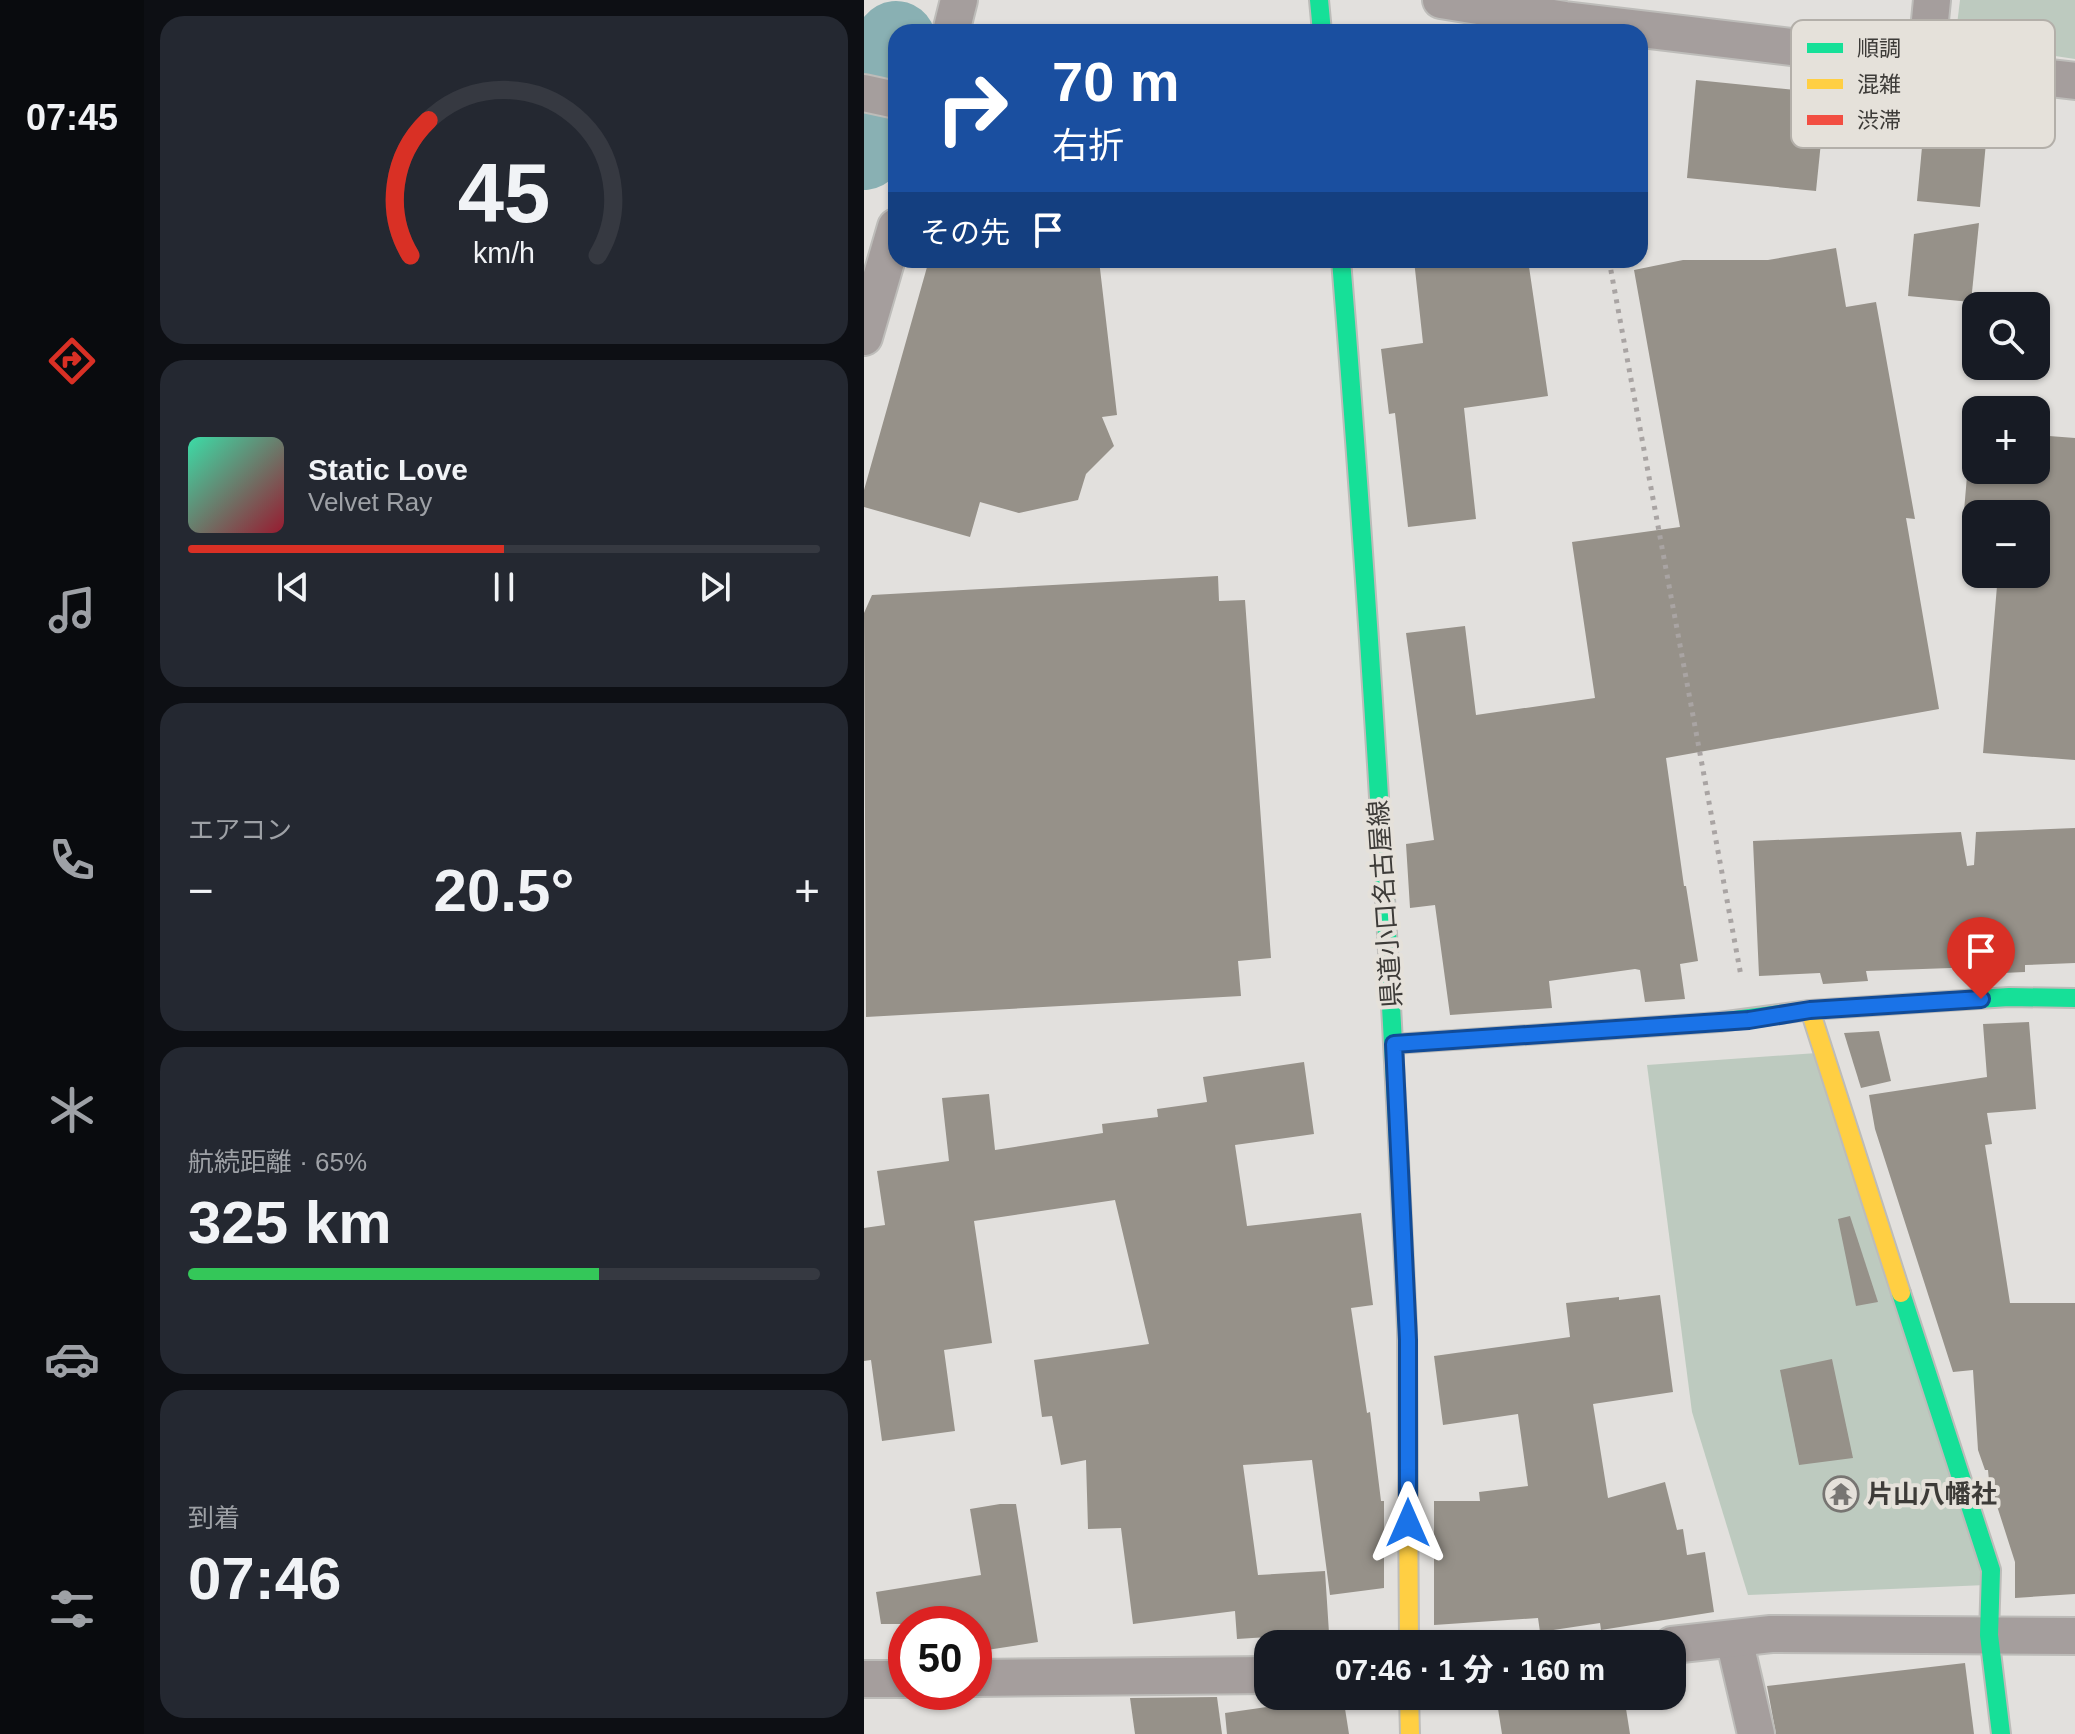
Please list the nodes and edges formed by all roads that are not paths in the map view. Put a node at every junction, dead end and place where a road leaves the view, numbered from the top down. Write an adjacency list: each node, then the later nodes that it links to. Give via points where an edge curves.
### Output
1 (959, 0): 6 (street)
2 (1319, 0): 7 (main road)
3 (1441, 0): 8 (street)
4 (1932, 0): 5 (street)
5 (1930, 20)
6 (953, 24)
7 (1321, 24)
8 (1600, 24)
9 (1648, 29): 10 (street)
10 (1791, 46)
11 (2055, 78): 12 (street)
12 (2075, 81)
13 (864, 93): 14 (street)
14 (888, 98)
15 (888, 254): 17 (street)
16 (1342, 268): 20 (main road, 県道小口名古屋線)
17 (864, 337)
18 (2075, 998): 19 (main road)
19 (1810, 1010): 20 (main road, via 1749,1020); 22 (main road, via 1991,1570)
20 (1394, 1044): 21 (main road, 県道小口名古屋線, via 1408,1340)
21 (1409, 1630)
22 (1989, 1635): 23 (street); 24 (street, via 1771,1634); 33 (main road)
23 (2075, 1636)
24 (1734, 1639): 25 (street); 32 (street)
25 (1686, 1644)
26 (1254, 1675): 27 (street)
27 (992, 1678)
28 (864, 1679): 29 (street)
29 (888, 1679)
30 (1409, 1710): 31 (main road)
31 (1410, 1734)
32 (1756, 1734)
33 (2001, 1734)

